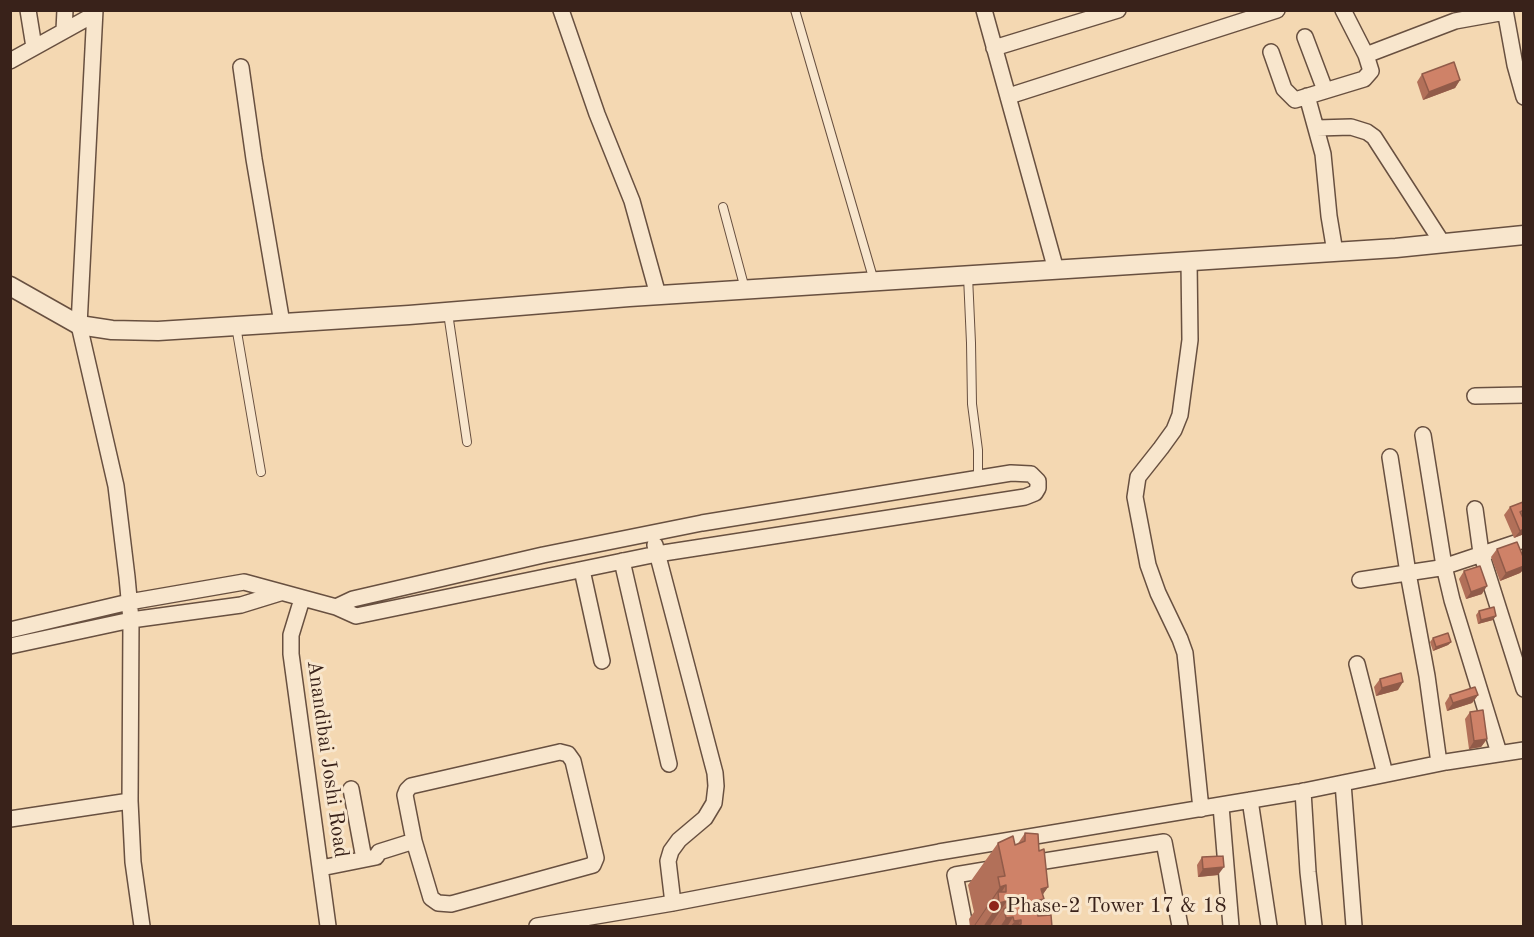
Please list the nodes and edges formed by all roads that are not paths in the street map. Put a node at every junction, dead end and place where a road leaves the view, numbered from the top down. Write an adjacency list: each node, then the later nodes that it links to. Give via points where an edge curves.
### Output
1 (28, 10): 13 (street)
2 (65, 10): 11 (street)
3 (561, 10): 34 (street, via 632,201)
4 (795, 10): 31 (lane)
5 (984, 10): 14 (street)
6 (1118, 10): 14 (street)
7 (1277, 10): 21 (street)
8 (1343, 10): 16 (street)
9 (1505, 11): 16 (street, via 1455,21); 20 (street)
10 (94, 13): 11 (street); 37 (street)
11 (64, 30): 13 (street)
12 (1305, 37): 19 (street)
13 (34, 47): 17 (street)
14 (994, 48): 21 (street)
15 (1271, 52): 22 (street, via 1284,89 1294,100)
16 (1366, 55): 19 (street, via 1371,71 1364,79)
17 (10, 61)
18 (241, 66): 36 (street)
19 (1325, 90): 22 (street)
20 (1523, 91)
21 (1009, 96): 29 (street)
22 (1307, 96): 23 (street)
23 (1317, 128): 26 (street, via 1352,127 1374,138); 27 (street)
24 (723, 207): 33 (lane)
25 (1524, 235): 26 (street)
26 (1443, 244): 27 (street)
27 (1335, 252): 28 (street)
28 (1189, 261): 29 (street); 79 (street, via 1190,340 1180,415 1174,430 1138,477 1135,497 1148,566 1185,653)
29 (1056, 270): 30 (street)
30 (968, 276): 31 (street); 45 (lane)
31 (874, 282): 33 (street)
32 (10, 286): 37 (street)
33 (746, 290): 34 (street)
34 (658, 295): 35 (street)
35 (448, 311): 36 (street); 42 (lane)
36 (282, 323): 38 (street)
37 (79, 326): 38 (street, via 147,331); 60 (street, via 116,486)
38 (236, 326): 44 (lane)
39 (1524, 395): 40 (street)
40 (1475, 396)
41 (1423, 435): 54 (street)
42 (467, 442)
43 (1390, 457): 56 (street)
44 (261, 472)
45 (978, 478): 46 (street); 48 (street, via 1022,472 1036,477 1038,488 1025,496)
46 (812, 505): 48 (street); 49 (street)
47 (1475, 509): 51 (street)
48 (815, 530): 52 (street)
49 (651, 533): 52 (street); 61 (street, via 353,599)
50 (1524, 540): 51 (street)
51 (1481, 553): 54 (street); 67 (street)
52 (657, 554): 53 (street); 84 (street, via 716,786 714,803 705,818 671,851 668,861)
53 (622, 561): 55 (street); 71 (street)
54 (1444, 566): 56 (street); 69 (street)
55 (582, 570): 61 (street, via 356,616); 65 (street)
56 (1408, 573): 57 (street); 70 (street)
57 (1360, 580)
58 (280, 593): 59 (street); 60 (street, via 244,582); 62 (street, via 241,605)
59 (302, 599): 61 (street); 83 (street, Anandibai Joshi Road, via 291,635 291,654)
60 (129, 602): 62 (street); 63 (street)
61 (336, 608)
62 (130, 620): 64 (street); 77 (street)
63 (10, 630)
64 (10, 646)
65 (602, 662)
66 (1357, 664): 72 (street)
67 (1524, 689)
68 (1524, 750): 69 (street)
69 (1499, 753): 70 (street)
70 (1439, 763): 72 (street)
71 (669, 764)
72 (1385, 774): 73 (street)
73 (1343, 783): 75 (street); 93 (street)
74 (351, 789): 82 (street)
75 (1303, 791): 76 (street); 92 (street)
76 (1250, 800): 78 (street); 91 (street)
77 (130, 801): 80 (street); 85 (street)
78 (1221, 806): 79 (street); 90 (street)
79 (1201, 809): 84 (street, via 939,852)
80 (10, 819)
81 (416, 846): 81 (street, via 405,795 411,786 560,752 573,761 596,858 593,865 451,904 431,898); 82 (street)
82 (375, 857): 83 (street)
83 (321, 868): 86 (street, Anandibai Joshi Road)
84 (673, 903): 87 (street)
85 (142, 927)
86 (328, 927)
87 (537, 927)
88 (965, 927): 89 (street, via 955,875 1164,842)
89 (1180, 927)
90 (1231, 927)
91 (1269, 927)
92 (1314, 927)
93 (1354, 927)

